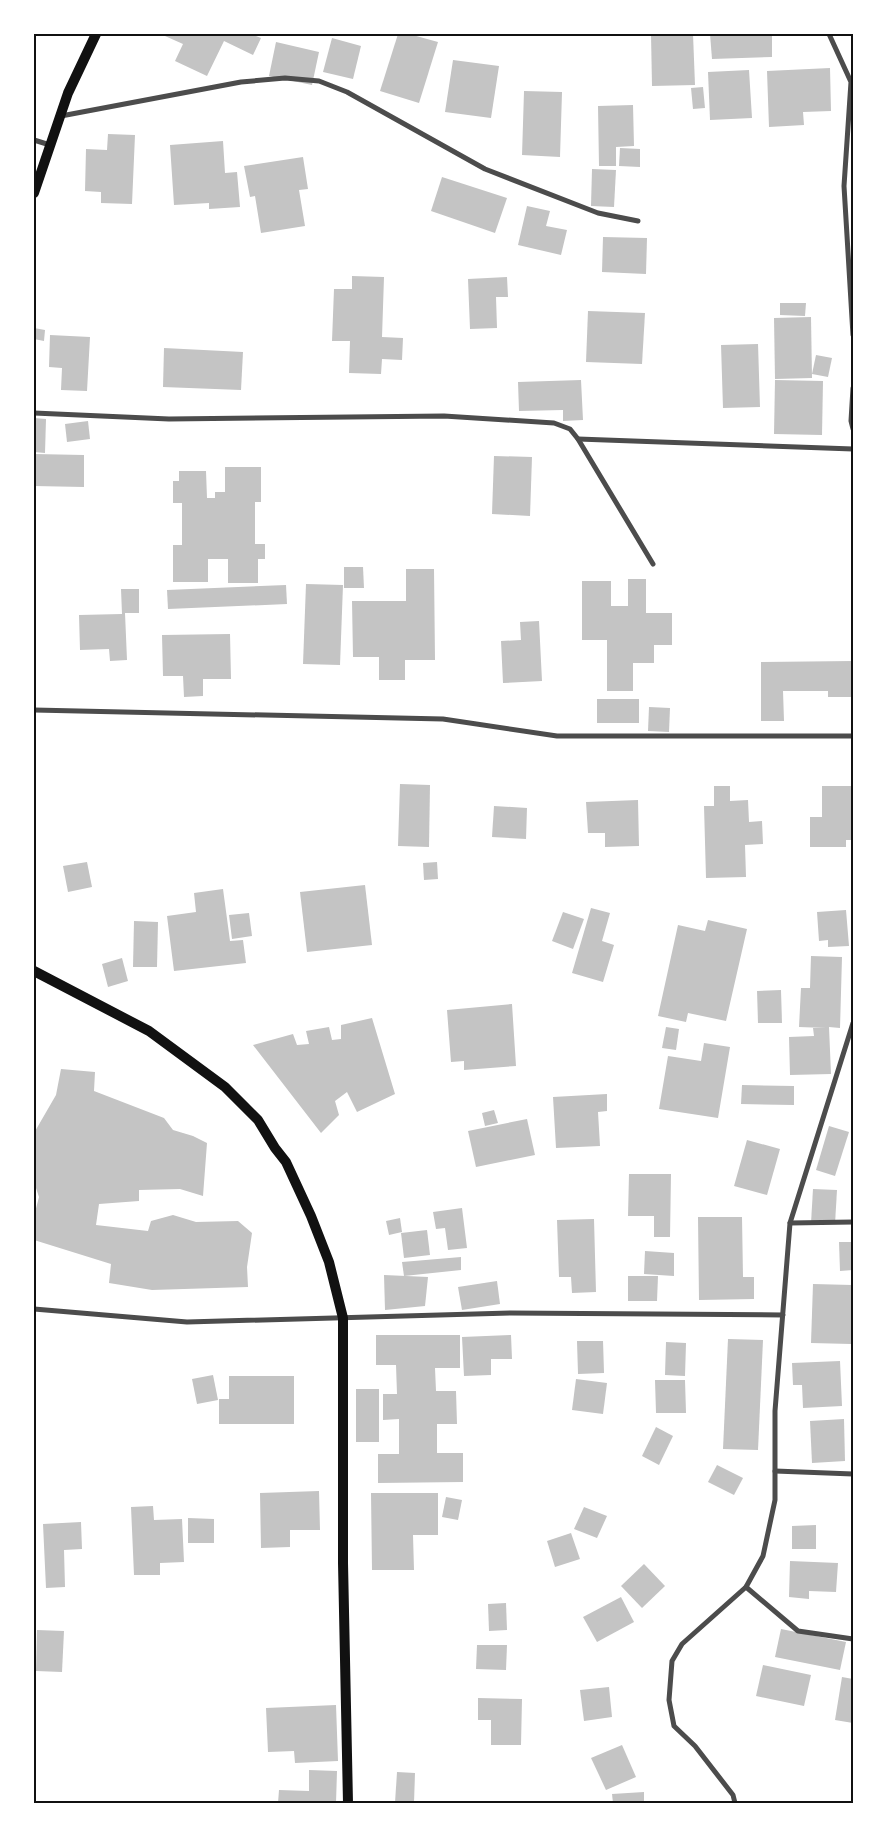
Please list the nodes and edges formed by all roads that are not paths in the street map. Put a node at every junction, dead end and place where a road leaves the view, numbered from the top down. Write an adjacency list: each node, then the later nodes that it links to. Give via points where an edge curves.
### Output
1 (96, 34): 3 (main road)
2 (829, 34): 8 (street, via 850,82 844,186)
3 (60, 116): 5 (main road); 7 (street, via 241,82 285,78 319,81 347,92 484,169 598,213)
4 (34, 140): 5 (street)
5 (50, 145): 6 (main road)
6 (34, 193)
7 (638, 221)
8 (853, 336)
9 (853, 388): 11 (street)
10 (34, 413): 12 (street, via 169,419 385,416 507,419 554,423 570,430)
11 (853, 428)
12 (578, 439): 13 (street); 14 (street)
13 (853, 449)
14 (653, 564)
15 (34, 710): 16 (street, via 443,720 558,736)
16 (853, 736)
17 (34, 971): 23 (main road, via 149,1031 224,1087 258,1120 286,1162 311,1216 329,1262)
18 (853, 1023): 20 (street)
19 (853, 1222): 20 (street)
20 (790, 1223): 22 (street)
21 (34, 1310): 23 (street, via 187,1322)
22 (783, 1315): 23 (street, via 510,1313); 24 (street, via 775,1411)
23 (342, 1318): 28 (main road, via 342,1563)
24 (775, 1471): 25 (street); 26 (street, via 775,1500 763,1556)
25 (853, 1474)
26 (746, 1587): 27 (street, via 798,1631); 29 (street, via 682,1644 672,1661 670,1679 669,1700 674,1726 695,1746)
27 (853, 1639)
28 (348, 1803)
29 (735, 1803)

